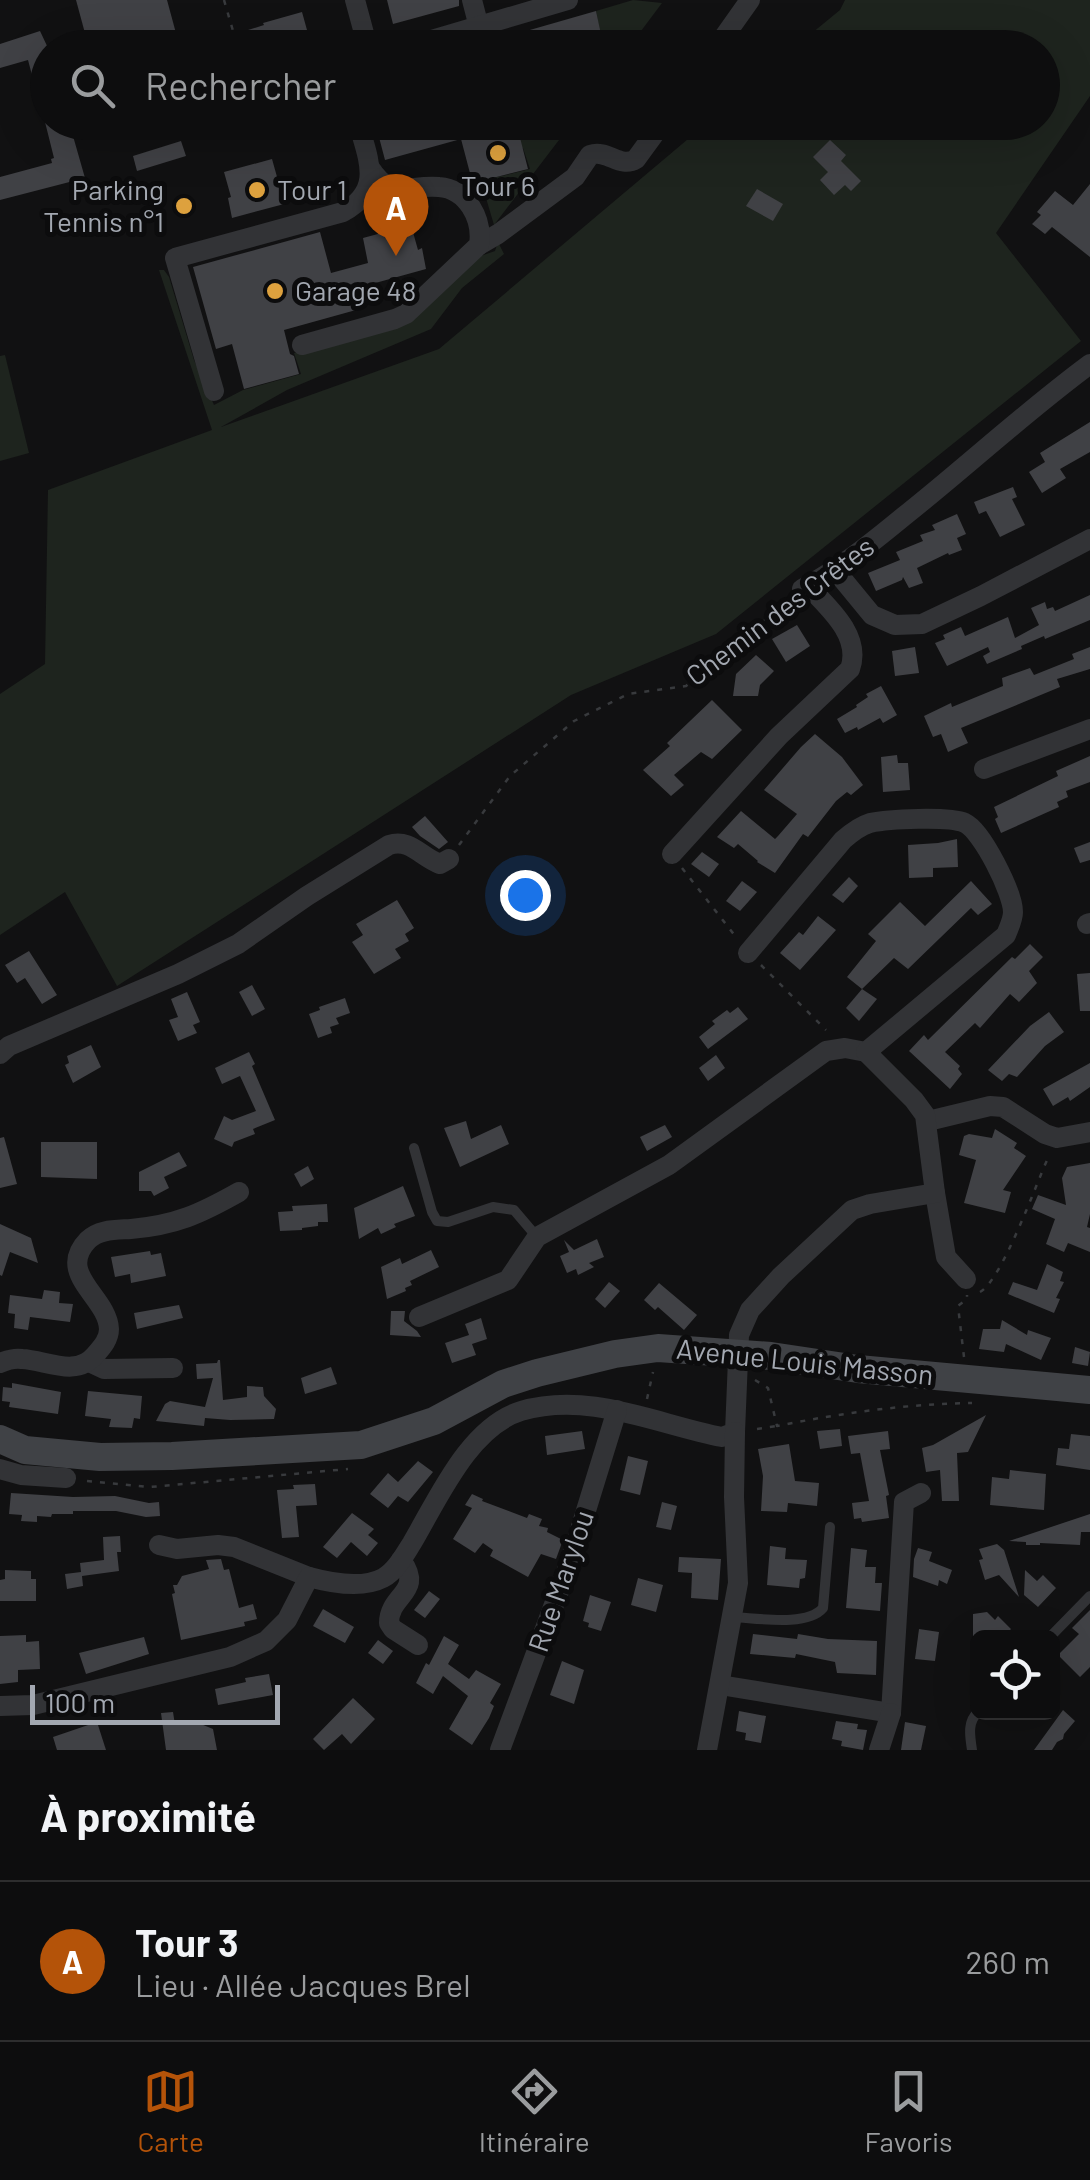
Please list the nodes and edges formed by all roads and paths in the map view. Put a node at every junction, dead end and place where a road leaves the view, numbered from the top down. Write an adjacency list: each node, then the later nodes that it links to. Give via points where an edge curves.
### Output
1 (224, 0): 7 (path)
2 (355, 0): 8 (street)
3 (472, 0): 6 (street)
4 (568, 0): 6 (street)
5 (750, 0): 10 (street)
6 (479, 27): 9 (street)
7 (233, 30)
8 (363, 30)
9 (468, 30)
10 (729, 30)
11 (363, 140): 13 (street)
12 (649, 140): 14 (street, via 625,164 590,154 575,177)
13 (370, 168): 14 (street, via 391,187 458,193 476,214); 17 (street, via 364,196 343,212 175,258)
14 (480, 244): 15 (street, via 406,314)
15 (302, 345)
16 (1090, 364): 19 (street, Chemin des Crêtes)
17 (214, 391)
18 (1090, 539): 19 (street, via 922,624 894,625 872,615)
19 (836, 570): 20 (street, Chemin des Crêtes)
20 (805, 588): 23 (street, via 848,636 850,669); 24 (path, Chemin des Crêtes, via 686,686 628,694 574,721 510,776)
21 (1090, 730): 22 (street)
22 (984, 769)
23 (672, 854)
24 (449, 858): 27 (street, via 440,864 400,842 390,845 238,944)
25 (748, 953): 26 (street, via 856,830 870,823 941,819 970,826 1008,891 1010,927)
26 (866, 1052): 28 (street); 34 (street, via 826,1051 669,1165)
27 (0, 1054)
28 (928, 1121): 30 (street, via 1003,1107); 33 (street)
29 (1090, 1132): 30 (street)
30 (1056, 1138): 35 (path, via 989,1287)
31 (414, 1148): 34 (lane, via 437,1221 493,1207 514,1210)
32 (239, 1192): 38 (street, via 170,1224 90,1238 77,1267 109,1328)
33 (935, 1192): 35 (street, via 946,1257); 39 (street, via 860,1206 842,1217 750,1310 739,1335)
34 (537, 1236): 36 (street, via 508,1280)
35 (966, 1289): 42 (path, via 958,1306)
36 (419, 1317)
37 (0, 1362): 38 (street)
38 (90, 1362): 40 (street, via 104,1369)
39 (738, 1365): 42 (street, Avenue Louis Masson); 47 (path, via 768,1388); 48 (street); 49 (street, Avenue Louis Masson, via 658,1348 572,1363 502,1384 434,1421 361,1445 100,1457 25,1450)
40 (173, 1368)
41 (654, 1371): 46 (path)
42 (967, 1378): 43 (street, Avenue Louis Masson)
43 (1090, 1390)
44 (983, 1403): 47 (path, via 928,1403)
45 (617, 1410): 46 (street); 55 (street, via 546,1406 487,1429); 65 (street, Rue Marylou)
46 (643, 1418): 48 (street, via 722,1437)
47 (777, 1426): 48 (path)
48 (735, 1432): 58 (street, via 738,1583)
49 (0, 1438)
50 (0, 1469): 51 (street)
51 (66, 1478)
52 (921, 1493): 63 (street, via 904,1502)
53 (830, 1527): 58 (lane, via 819,1614)
54 (160, 1544): 56 (street, via 234,1547)
55 (401, 1560): 56 (street, via 384,1578 356,1584); 60 (street, via 410,1584 389,1623)
56 (309, 1577): 62 (street, via 287,1620 266,1642 93,1692)
57 (1090, 1596): 59 (lane)
58 (732, 1617): 61 (street)
59 (1058, 1630)
60 (418, 1645)
61 (720, 1685): 63 (street); 66 (street)
62 (0, 1706)
63 (891, 1713): 67 (street)
64 (973, 1720): 68 (lane)
65 (500, 1750)
66 (707, 1750)
67 (879, 1750)
68 (972, 1750)

